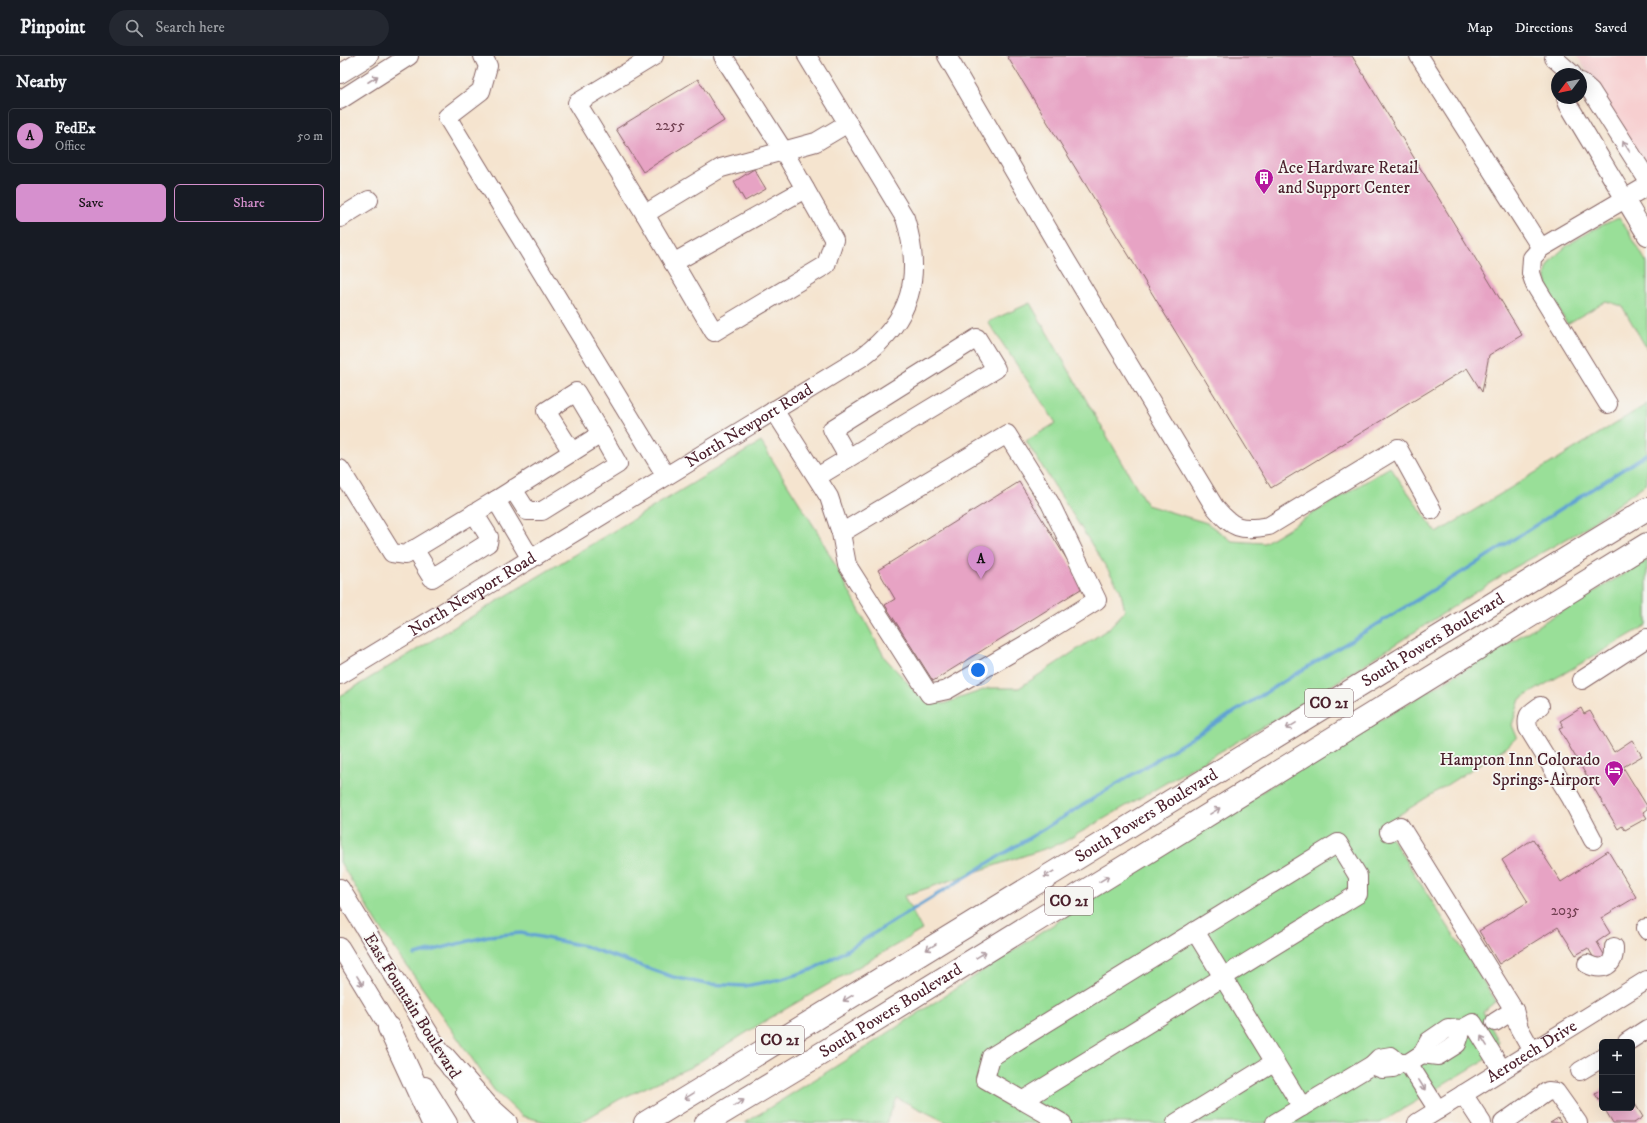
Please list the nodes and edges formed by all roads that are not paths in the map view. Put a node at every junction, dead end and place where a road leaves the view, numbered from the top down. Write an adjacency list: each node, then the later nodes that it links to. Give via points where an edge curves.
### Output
1 (369, 56): 10 (street)
2 (409, 56): 12 (street, one-way to 2)
3 (482, 56): 32 (street, via 488,66 481,91 446,117)
4 (654, 56): 9 (street)
5 (723, 56): 15 (street)
6 (807, 56): 14 (street, North Newport Road)
7 (947, 56): 38 (street, via 1066,260 1223,517 1242,529 1270,526 1398,448)
8 (1419, 56): 24 (street)
9 (630, 62): 21 (street, via 577,103)
10 (340, 74)
11 (1587, 87): 16 (street, one-way to 11)
12 (340, 100)
13 (1568, 104): 20 (street)
14 (848, 123): 15 (street, via 816,142); 27 (street, North Newport Road, via 905,218 914,255 910,291 896,323 874,348)
15 (783, 150): 18 (street); 21 (street, via 721,168)
16 (1647, 179)
17 (1647, 186): 20 (street)
18 (805, 189): 25 (street); 25 (street, via 834,240 826,265 714,332)
19 (370, 200): 22 (street)
20 (1625, 200): 23 (street); 24 (street)
21 (645, 214): 25 (street)
22 (340, 218)
23 (1647, 236)
24 (1541, 248): 26 (street, via 1532,258 1531,273 1535,285)
25 (673, 263)
26 (1608, 404)
27 (774, 410): 32 (street, North Newport Road); 33 (street)
28 (601, 434): 29 (street); 29 (street, via 576,392 546,411); 34 (street, via 618,464 606,472 542,511 527,511)
29 (572, 452): 34 (street)
30 (848, 457): 30 (street, via 996,369 977,338 832,429); 33 (street)
31 (340, 469): 42 (street, via 392,553 405,555)
32 (666, 476): 44 (street, North Newport Road)
33 (817, 477): 40 (street, via 829,498)
34 (513, 489): 36 (street)
35 (1647, 495): 45 (highway)
36 (496, 500): 39 (street); 44 (street)
37 (1647, 509): 45 (highway, South Powers Boulevard / CO 21)
38 (1432, 510)
39 (474, 513): 42 (street); 42 (street, via 489,537 488,543 432,578)
40 (841, 533): 40 (street, via 847,565 929,694 947,690 1097,600 1050,503 1007,434)
41 (1647, 544): 48 (highway, South Powers Boulevard / CO 21)
42 (414, 549)
43 (1647, 554): 48 (highway)
44 (531, 559): 47 (street, North Newport Road)
45 (1516, 589): 76 (highway, South Powers Boulevard / CO 21, one-way to 76)
46 (1647, 638): 49 (street)
47 (340, 675)
48 (1432, 678): 82 (highway, South Powers Boulevard / CO 21, one-way to 48)
49 (1582, 680)
50 (1540, 706): 52 (street, via 1526,718 1528,728 1571,798)
51 (1389, 832): 60 (street, via 1400,826)
52 (1593, 840)
53 (340, 888): 66 (street, East Fountain Boulevard)
54 (1195, 931): 58 (street); 58 (street, via 1338,843 1358,876 1358,894); 73 (street, via 991,1057 985,1079)
55 (340, 947): 62 (street, East Fountain Boulevard, one-way to 62)
56 (1614, 948): 57 (street, via 1612,961 1605,968 1595,968)
57 (1587, 964)
58 (1223, 977): 69 (street); 73 (street)
59 (1647, 980): 65 (street, Aerotech Drive)
60 (1514, 1010): 61 (street); 65 (street, via 1519,1028)
61 (1495, 1022)
62 (388, 1028): 77 (highway); 78 (street, East Fountain Boulevard)
63 (1647, 1028): 64 (street)
64 (1631, 1039)
65 (1532, 1051): 70 (street, Aerotech Drive)
66 (444, 1057): 79 (street, East Fountain Boulevard); 80 (highway, via 469,1087)
67 (1410, 1060): 70 (street, one-way to 67, via 1473,1023 1462,1030 1457,1044 1438,1056); 74 (street, via 1391,1056 1379,1058 1372,1065); 75 (street, one-way to 75)
68 (1599, 1060): 71 (street)
69 (1275, 1062): 74 (street); 84 (street)
70 (1502, 1070): 72 (street, Aerotech Drive)
71 (1580, 1071)
72 (1463, 1094): 75 (street, Aerotech Drive); 87 (street)
73 (1022, 1101): 83 (street)
74 (1302, 1107): 85 (street)
75 (1438, 1110): 86 (street, Aerotech Drive)
76 (652, 1119): 81 (highway, South Powers Boulevard)
77 (433, 1123)
78 (448, 1123)
79 (484, 1123)
80 (506, 1123)
81 (638, 1123)
82 (706, 1123)
83 (1062, 1123)
84 (1176, 1123)
85 (1275, 1123)
86 (1417, 1123)
87 (1482, 1123)
88 (1503, 1123): 89 (street, via 1548,1091 1556,1092)
89 (1578, 1123)

